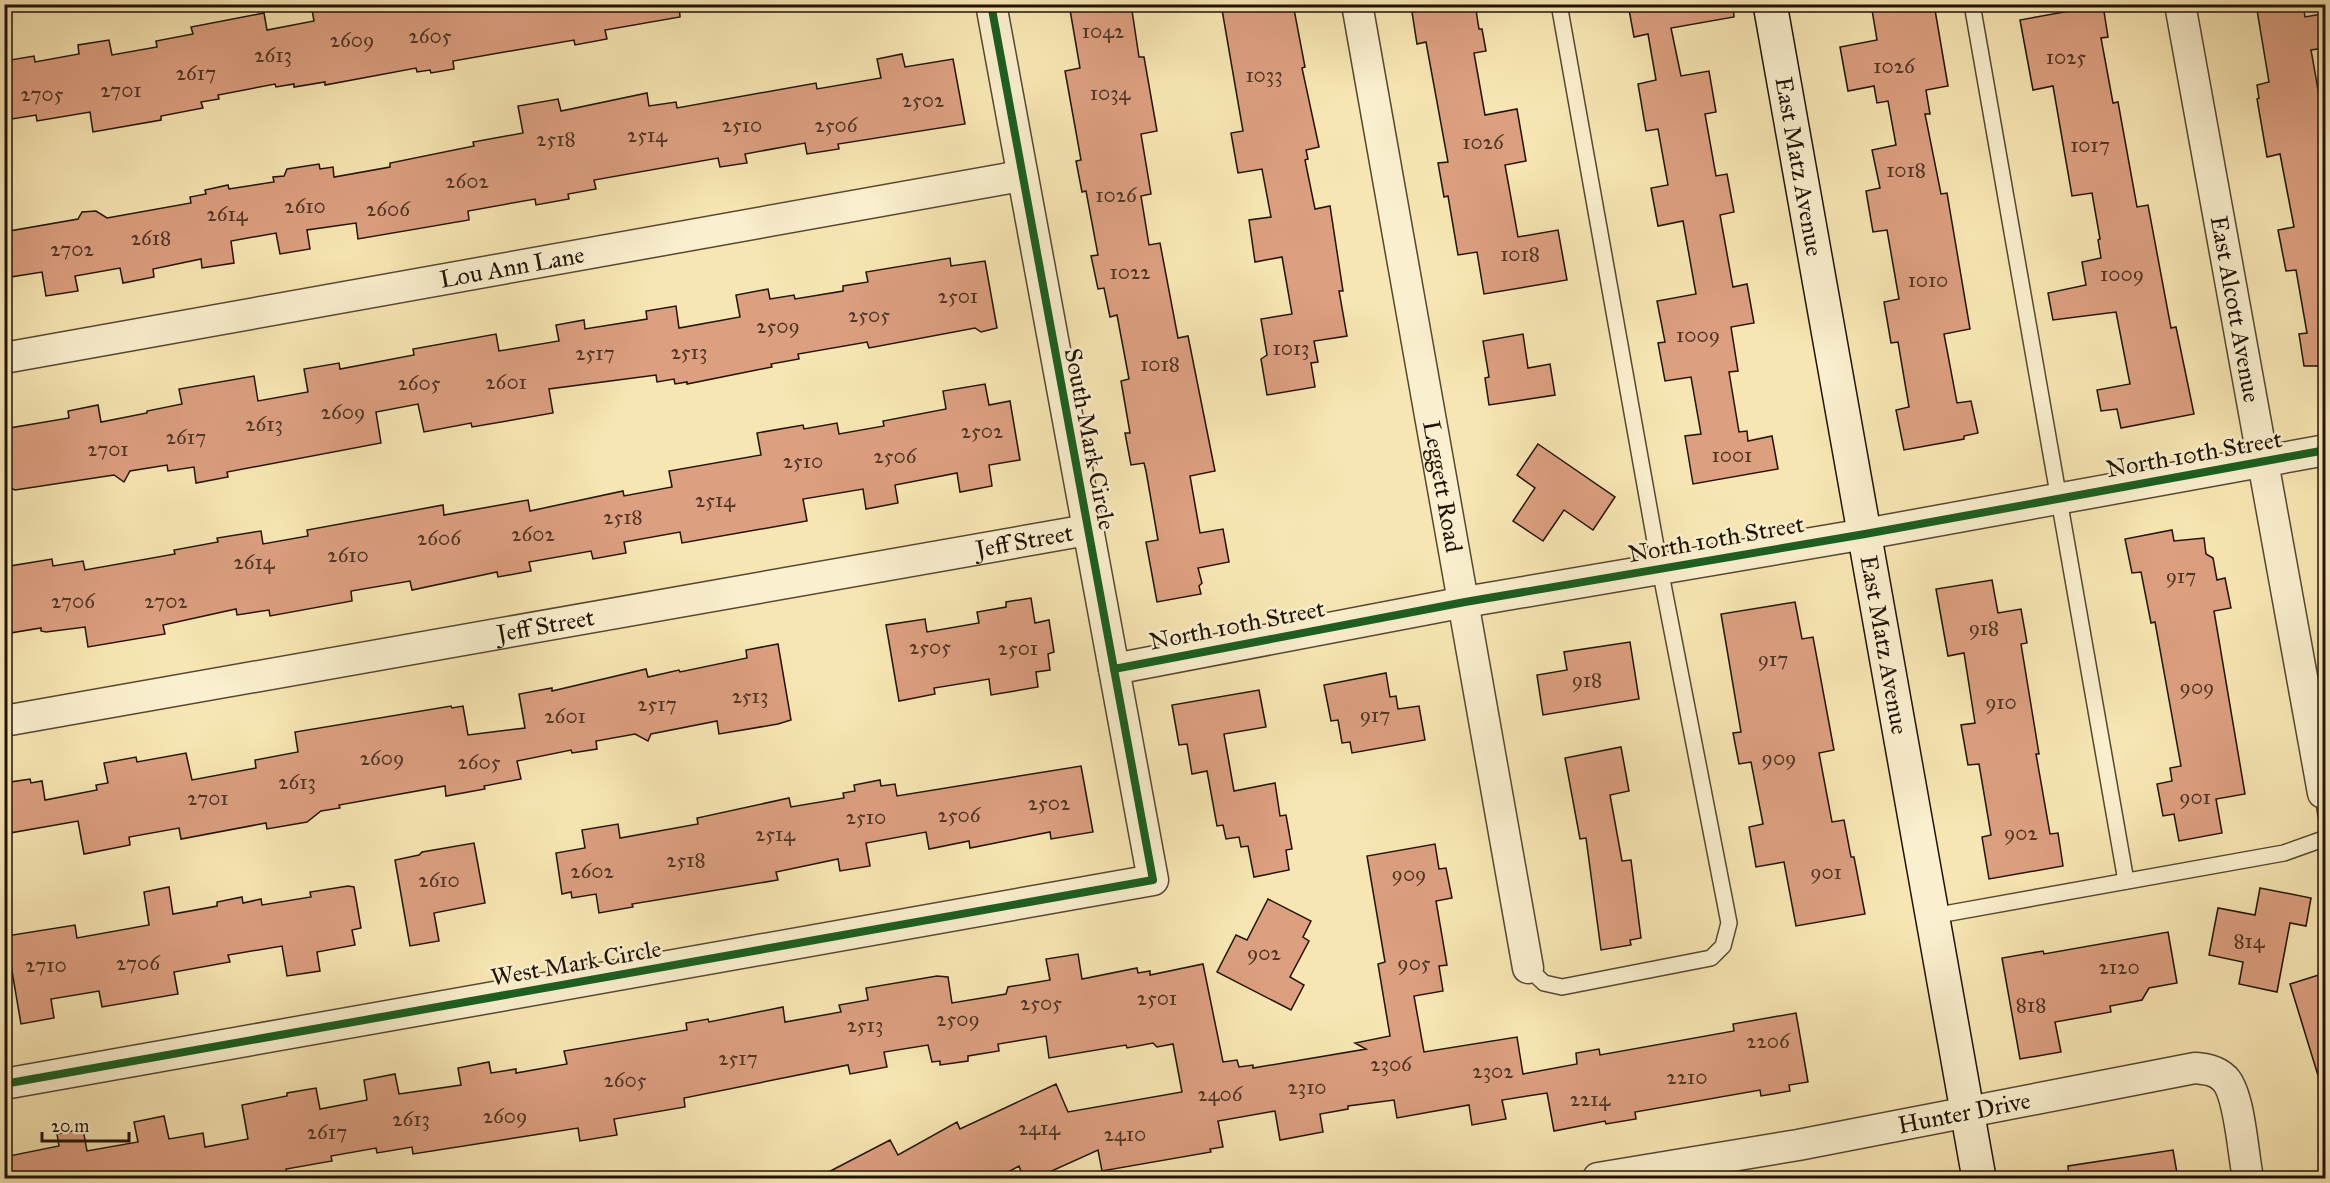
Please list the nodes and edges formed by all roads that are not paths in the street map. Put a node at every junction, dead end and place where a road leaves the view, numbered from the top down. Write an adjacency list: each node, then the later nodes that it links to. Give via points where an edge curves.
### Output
1 (991, 4): 7 (street, South Mark Circle)
2 (1357, 4): 15 (street, Leggett Road)
3 (1559, 4): 14 (lane)
4 (1770, 4): 13 (street, East Matz Avenue)
5 (1972, 4): 11 (lane)
6 (2180, 4): 10 (street, East Alcott Avenue)
7 (1021, 176): 8 (street, Lou Ann Lane); 12 (street, South Mark Circle)
8 (4, 358)
9 (2325, 450): 10 (street, North 10th Street)
10 (2262, 461): 11 (street, North 10th Street); 18 (street, East Alcott Avenue)
11 (2061, 498): 13 (street, North 10th Street); 21 (lane)
12 (1087, 530): 16 (street, South Mark Circle); 17 (street, Jeff Street)
13 (1865, 534): 14 (street, North 10th Street); 22 (street, East Matz Avenue)
14 (1660, 568): 15 (street, North 10th Street); 23 (lane, via 1729,923 1723,946 1711,958 1562,987 1544,983)
15 (1465, 602): 16 (street, North 10th Street); 23 (street, Leggett Road)
16 (1114, 669): 20 (street, South Mark Circle)
17 (4, 721)
18 (2324, 804)
19 (2325, 838): 21 (lane, via 2284,853)
20 (1153, 880): 24 (street, West Mark Circle)
21 (2126, 881): 22 (lane)
22 (1933, 916): 25 (street, East Matz Avenue)
23 (1528, 968)
24 (4, 1084)
25 (1968, 1113): 26 (street, Hunter Drive); 27 (street, East Matz Avenue); 28 (street, Hunter Drive, via 2195,1068 2212,1070 2225,1079 2233,1094)
26 (1598, 1179)
27 (1979, 1179)
28 (2248, 1179)

